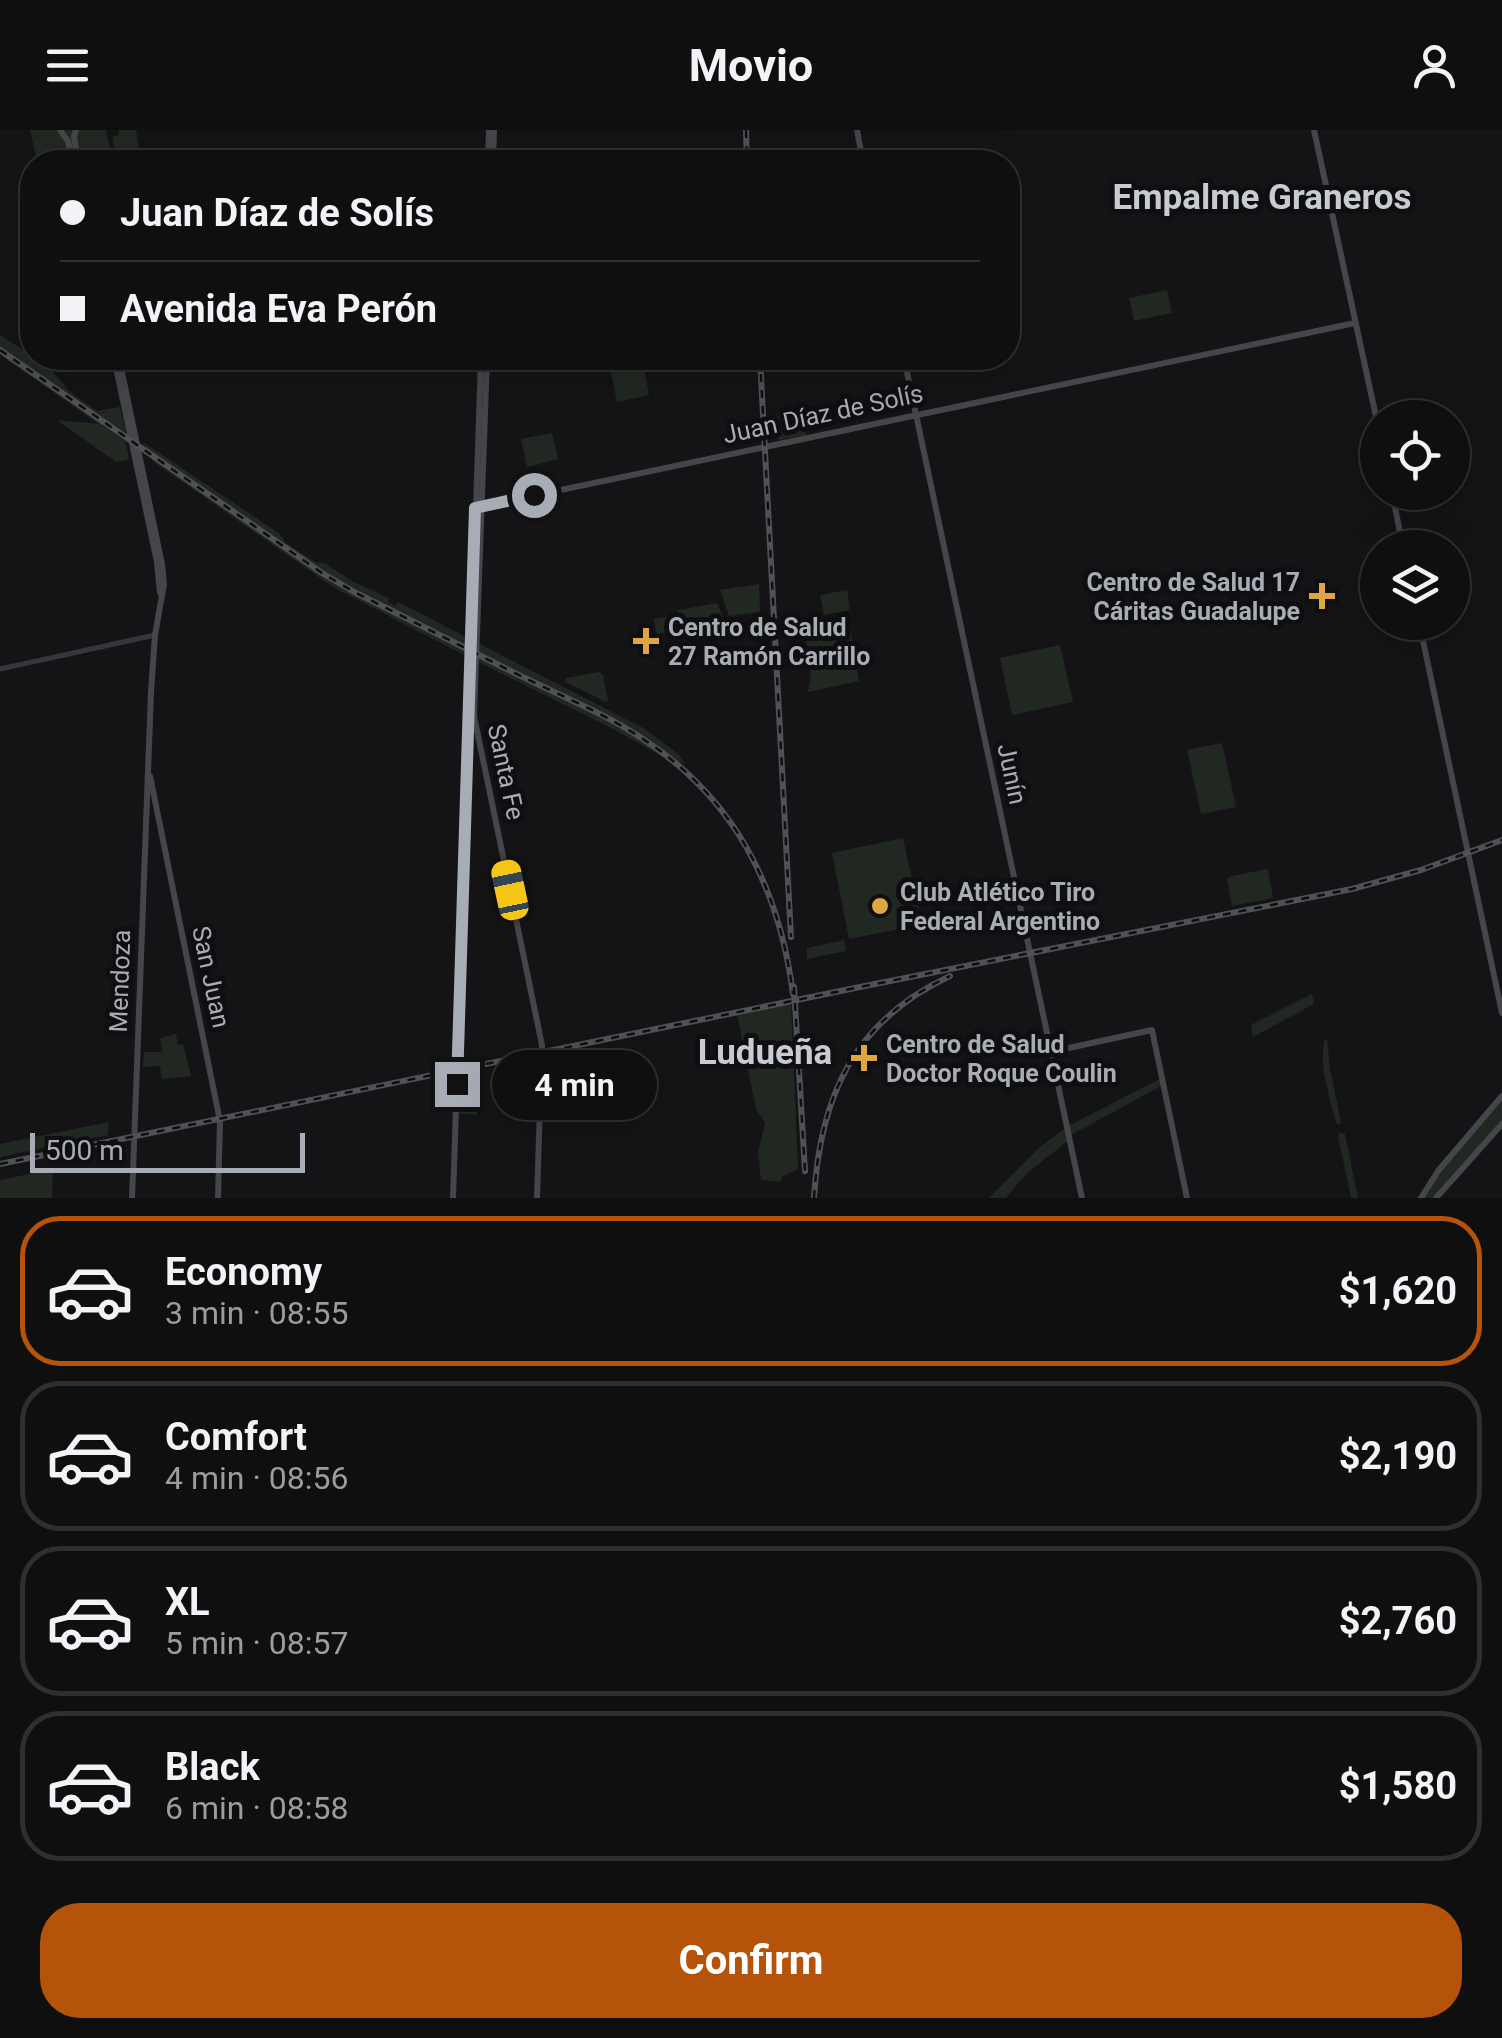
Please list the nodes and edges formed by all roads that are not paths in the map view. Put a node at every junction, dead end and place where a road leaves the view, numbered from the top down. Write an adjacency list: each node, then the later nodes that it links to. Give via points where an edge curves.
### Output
1 (1314, 130): 2 (main road)
2 (1356, 323): 6 (main road); 7 (main road, Juan Díaz de Solís)
3 (119, 370): 9 (main road, via 162,564)
4 (484, 370): 8 (main road)
5 (907, 370): 7 (main road, Junín)
6 (1372, 400)
7 (916, 414): 8 (main road, Juan Díaz de Solís); 14 (main road, Junín)
8 (478, 507): 20 (main road); 21 (main road, Santa Fe, via 473,710 542,1045)
9 (154, 636): 11 (street); 12 (main road)
10 (1423, 640): 13 (main road)
11 (0, 669)
12 (148, 766): 18 (main road, Mendoza); 19 (main road, San Juan, via 220,1118)
13 (1502, 1012)
14 (1050, 1052): 22 (main road, Junín); 23 (main road, via 1152,1030)
15 (1502, 1096): 17 (main road)
16 (1502, 1124): 24 (main road)
17 (1423, 1195): 24 (main road)
18 (132, 1198)
19 (218, 1198)
20 (452, 1198)
21 (537, 1198)
22 (1082, 1198)
23 (1187, 1198)
24 (1435, 1198)

